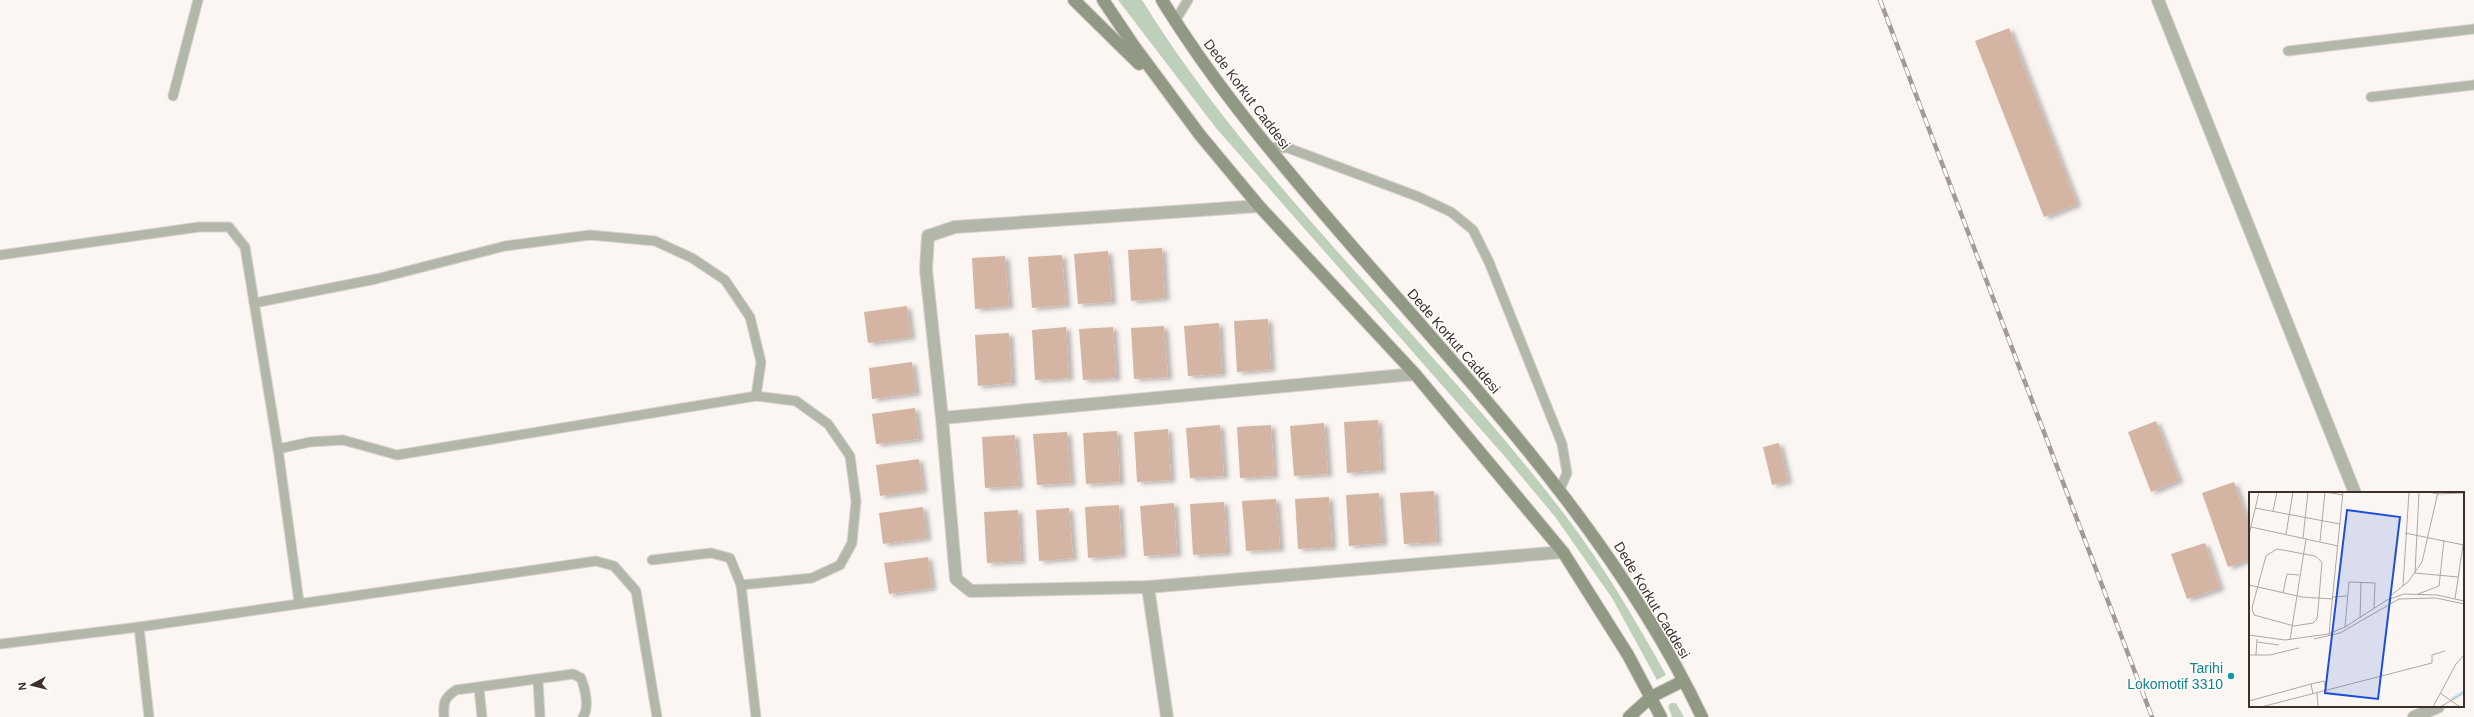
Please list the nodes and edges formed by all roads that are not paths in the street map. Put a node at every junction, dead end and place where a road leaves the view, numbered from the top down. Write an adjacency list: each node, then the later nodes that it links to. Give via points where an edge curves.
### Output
1 (198, 0): 12 (lane)
2 (1074, 0): 11 (main road)
3 (1103, 0): 11 (main road)
4 (1162, 0): 7 (main road, Dede Korkut Caddesi)
5 (1188, 0): 7 (lane)
6 (2158, 0): 23 (street)
7 (1175, 21): 14 (main road, Dede Korkut Caddesi)
8 (2474, 29): 9 (lane)
9 (2288, 52)
10 (2474, 85): 13 (lane)
11 (1163, 87): 15 (main road)
12 (173, 96)
13 (2371, 97)
14 (1268, 147): 22 (main road, Dede Korkut Caddesi); 22 (lane, via 1288,148 1419,197 1451,212 1473,230 1490,262 1562,444 1567,473)
15 (1259, 206): 18 (main road); 20 (street, via 955,227 928,236 926,270)
16 (0, 255): 17 (lane, via 199,228 229,227 245,247)
17 (254, 303): 19 (lane, via 376,279 505,246 590,235 655,241 692,258 725,280 750,317 761,362); 21 (lane)
18 (1415, 374): 20 (street); 24 (main road)
19 (756, 396): 21 (lane, via 397,455 343,440 310,442); 26 (lane, via 796,401 828,424 850,456 856,501 852,543 840,565 812,578)
20 (942, 418): 27 (street, via 956,579 971,591)
21 (278, 449): 28 (lane)
22 (1560, 489): 32 (main road, Dede Korkut Caddesi, via 1615,565)
23 (2355, 492)
24 (1563, 552): 27 (street); 34 (main road)
25 (652, 560): 26 (lane, via 712,553 730,558)
26 (741, 585): 42 (lane)
27 (1148, 587): 43 (street)
28 (299, 602): 29 (lane); 41 (lane, via 596,560 614,566 636,591)
29 (139, 627): 30 (lane); 36 (lane)
30 (0, 644)
31 (538, 680): 33 (lane); 39 (lane); 40 (lane, via 573,674 581,678 586,712)
32 (1683, 680): 34 (main road); 46 (main road, Dede Korkut Caddesi)
33 (479, 688): 37 (lane, via 456,690 447,696 443,704); 38 (lane)
34 (1651, 697): 44 (main road); 45 (main road)
35 (2440, 710): 47 (street)
36 (149, 717)
37 (444, 717)
38 (482, 717)
39 (540, 717)
40 (583, 717)
41 (657, 717)
42 (756, 717)
43 (1167, 717)
44 (1629, 717)
45 (1661, 717)
46 (1702, 717)
47 (2414, 717)

